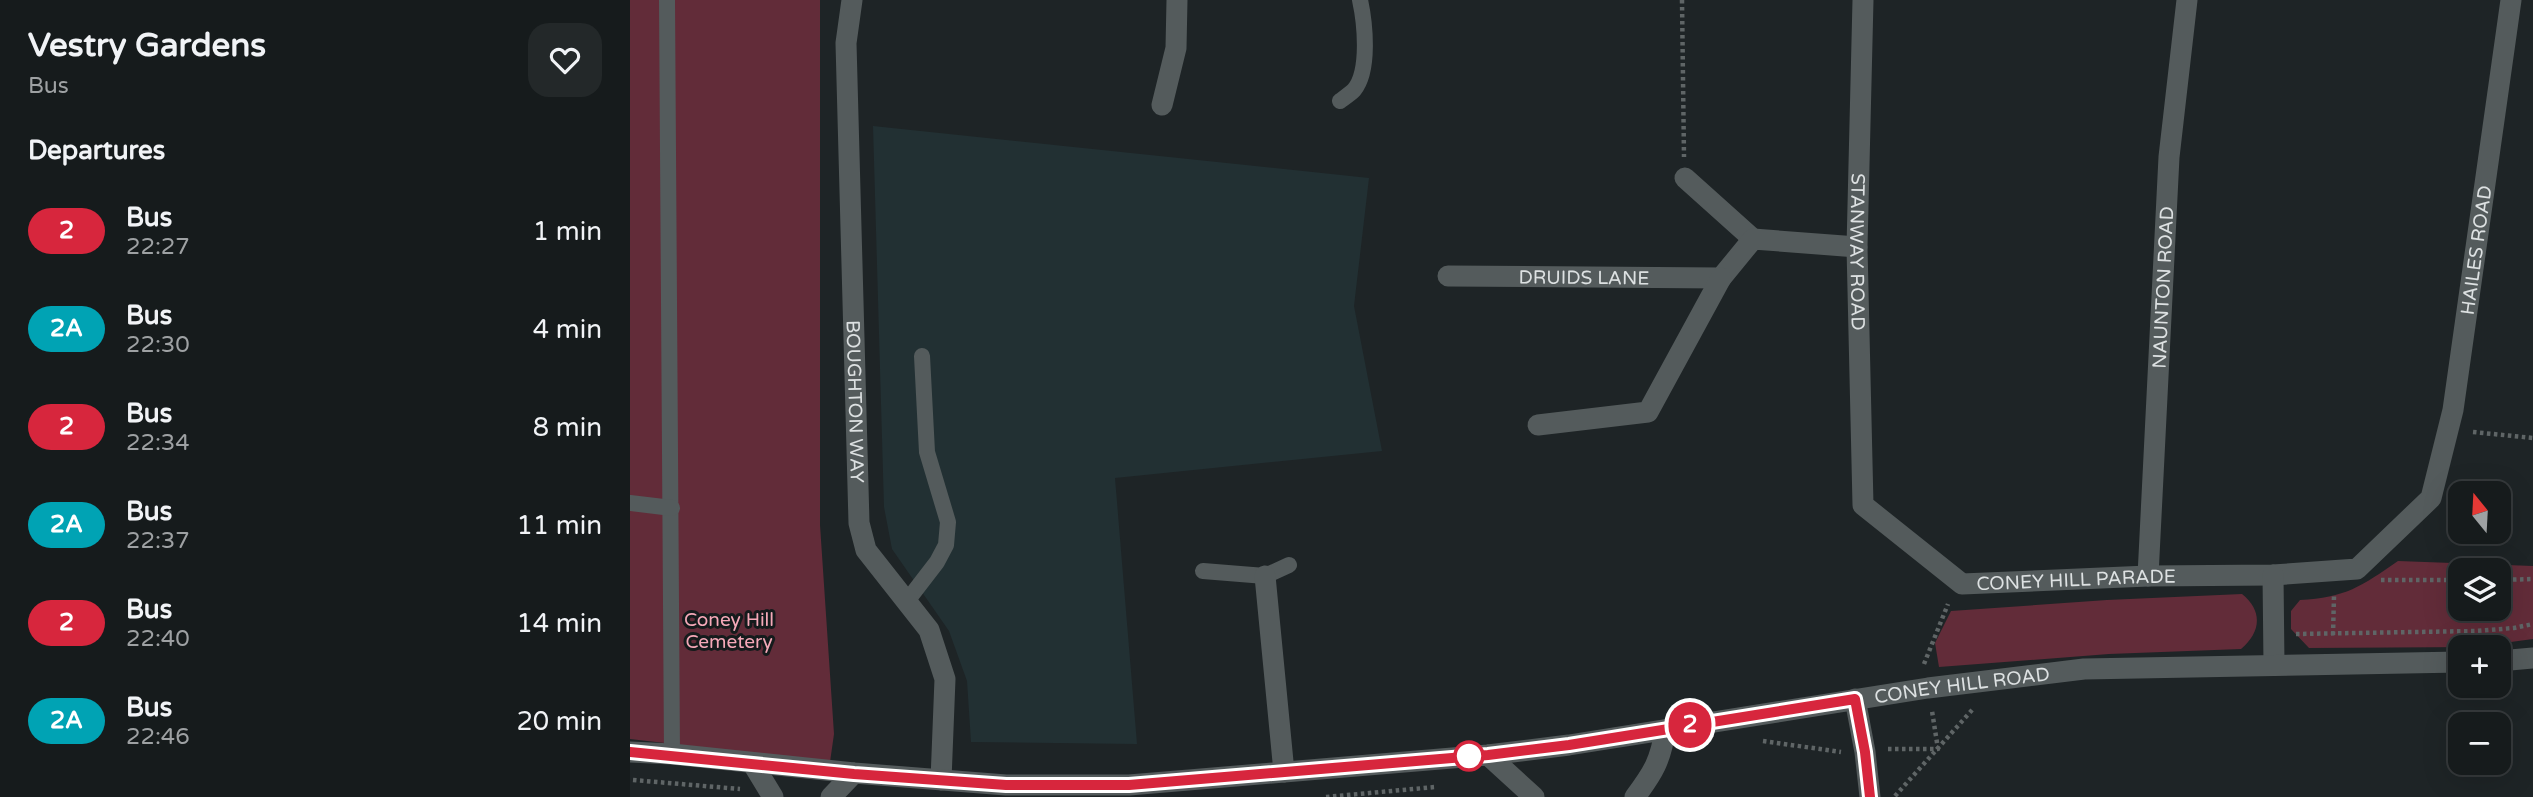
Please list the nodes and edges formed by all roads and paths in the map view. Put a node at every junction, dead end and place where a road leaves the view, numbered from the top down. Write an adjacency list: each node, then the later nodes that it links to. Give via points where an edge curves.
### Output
1 (667, 0): 23 (lane)
2 (852, 0): 34 (street, BOUGHTON WAY, via 846,43 859,523 866,550)
3 (1177, 0): 10 (street, via 1176,48)
4 (1360, 0): 9 (lane, via 1365,46 1361,75 1354,90)
5 (1682, 0): 11 (path)
6 (1863, 0): 13 (street, STANWAY ROAD)
7 (2187, 0): 28 (street, NAUNTON ROAD, via 2169,157)
8 (2511, 0): 18 (street, HAILES ROAD)
9 (1340, 101)
10 (1162, 105)
11 (1685, 178): 12 (street)
12 (1753, 239): 13 (street); 15 (street)
13 (1857, 247): 22 (street, STANWAY ROAD)
14 (1448, 276): 15 (street, DRUIDS LANE)
15 (1721, 278): 17 (street, via 1648,412)
16 (922, 356): 34 (lane, via 927,452 948,522 946,545)
17 (1538, 425)
18 (2448, 430): 19 (path); 20 (street, HAILES ROAD)
19 (2533, 438)
20 (2431, 498): 26 (street, CONEY HILL PARADE, via 2357,569)
21 (630, 503): 23 (lane)
22 (1863, 505): 28 (street, CONEY HILL PARADE, via 1962,584)
23 (671, 508): 49 (lane)
24 (1289, 565): 27 (lane)
25 (1203, 571): 27 (lane)
26 (2273, 575): 28 (street, CONEY HILL PARADE); 36 (street)
27 (1265, 576): 52 (street)
28 (2148, 576)
29 (2533, 579): 32 (path)
30 (2370, 580): 31 (path)
31 (2448, 580)
32 (2511, 580)
33 (2338, 592): 37 (path, via 2333,597)
34 (907, 601): 55 (street, BOUGHTON WAY, via 929,630 945,679)
35 (2533, 624): 37 (path, via 2474,631)
36 (2274, 635): 37 (path); 41 (street)
37 (2333, 635)
38 (2533, 658): 39 (street)
39 (2511, 660)
40 (2448, 662): 41 (street, CONEY HILL ROAD)
41 (2274, 665): 42 (street, CONEY HILL ROAD, via 2084,669)
42 (1998, 679): 43 (street, CONEY HILL ROAD); 46 (path)
43 (1855, 699): 44 (street, CONEY HILL ROAD); 48 (street)
44 (1742, 716): 45 (street, CONEY HILL ROAD); 48 (path, via 1746,738)
45 (1665, 730): 50 (street, CONEY HILL ROAD); 61 (street, via 1655,770)
46 (1938, 749): 48 (path); 63 (path)
47 (630, 752): 49 (street, CONEY HILL ROAD)
48 (1865, 752): 62 (street)
49 (672, 754): 51 (street, CONEY HILL ROAD)
50 (1488, 755): 52 (street, CONEY HILL ROAD); 60 (street)
51 (752, 764): 53 (street, CONEY HILL ROAD); 58 (street)
52 (1284, 772): 57 (street, CONEY HILL ROAD)
53 (854, 774): 55 (street, CONEY HILL ROAD); 59 (street)
54 (630, 779): 58 (path)
55 (941, 780): 56 (street, CONEY HILL ROAD)
56 (1029, 791): 57 (street, CONEY HILL ROAD)
57 (1126, 791)
58 (771, 795)
59 (831, 797)
60 (1534, 797)
61 (1635, 797)
62 (1870, 797)
63 (1894, 797)

